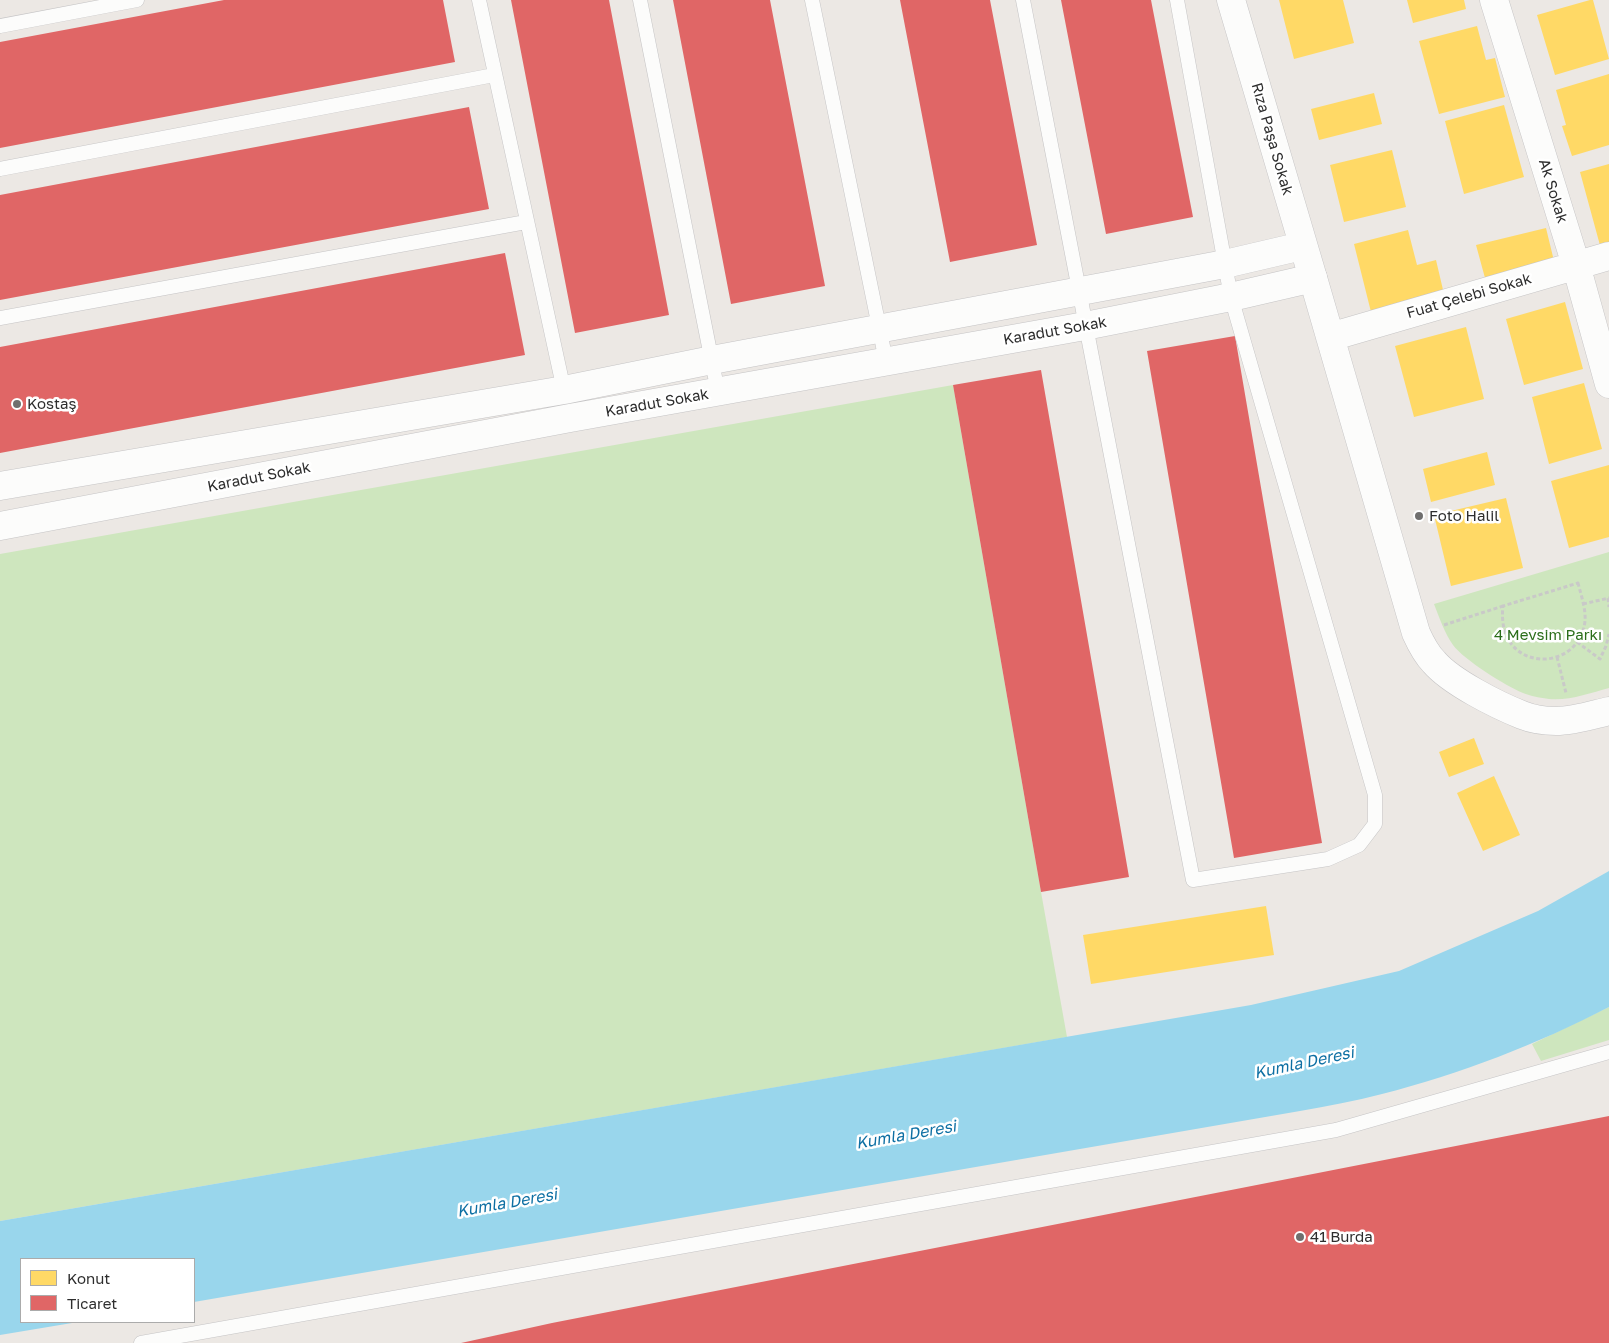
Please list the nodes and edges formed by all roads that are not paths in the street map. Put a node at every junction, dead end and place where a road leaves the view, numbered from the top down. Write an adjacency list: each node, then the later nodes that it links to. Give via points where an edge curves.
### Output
1 (137, 0): 9 (lane)
2 (479, 0): 10 (lane)
3 (640, 0): 24 (lane)
4 (812, 0): 22 (lane)
5 (1023, 0): 18 (lane)
6 (1177, 0): 15 (lane)
7 (1231, 0): 13 (street, Rıza Paşa Sokak)
8 (1494, 0): 16 (street, Ak Sokak)
9 (0, 26)
10 (494, 75): 11 (lane); 12 (lane)
11 (0, 169)
12 (526, 222): 20 (lane); 27 (lane)
13 (1302, 246): 15 (street, Karadut Sokak); 17 (street, Rıza Paşa Sokak)
14 (1609, 256): 16 (street, Fuat Çelebi Sokak)
15 (1225, 264): 18 (street, Karadut Sokak); 19 (lane)
16 (1576, 265): 23 (street, Fuat Çelebi Sokak); 26 (street, Ak Sokak)
17 (1313, 278): 19 (street, Karadut Sokak); 23 (street, Rıza Paşa Sokak)
18 (1079, 292): 21 (lane); 22 (street, Karadut Sokak)
19 (1231, 297): 21 (street, Karadut Sokak); 21 (lane, via 1375,795 1375,824 1359,845 1328,859 1193,880)
20 (0, 318)
21 (1085, 326): 25 (street, Karadut Sokak)
22 (880, 329): 24 (street, Karadut Sokak); 25 (lane)
23 (1330, 337): 32 (street, Rıza Paşa Sokak, via 1422,646 1447,675 1524,716 1556,721)
24 (712, 360): 27 (street, Karadut Sokak); 28 (lane)
25 (886, 361): 28 (street, Karadut Sokak)
26 (1609, 384)
27 (564, 390): 29 (lane); 30 (street, Karadut Sokak)
28 (718, 392): 29 (street, Karadut Sokak)
29 (570, 418): 31 (street, Karadut Sokak)
30 (0, 486)
31 (0, 526)
32 (1609, 711)
33 (1609, 1052): 34 (lane, via 1336,1130)
34 (140, 1343)

